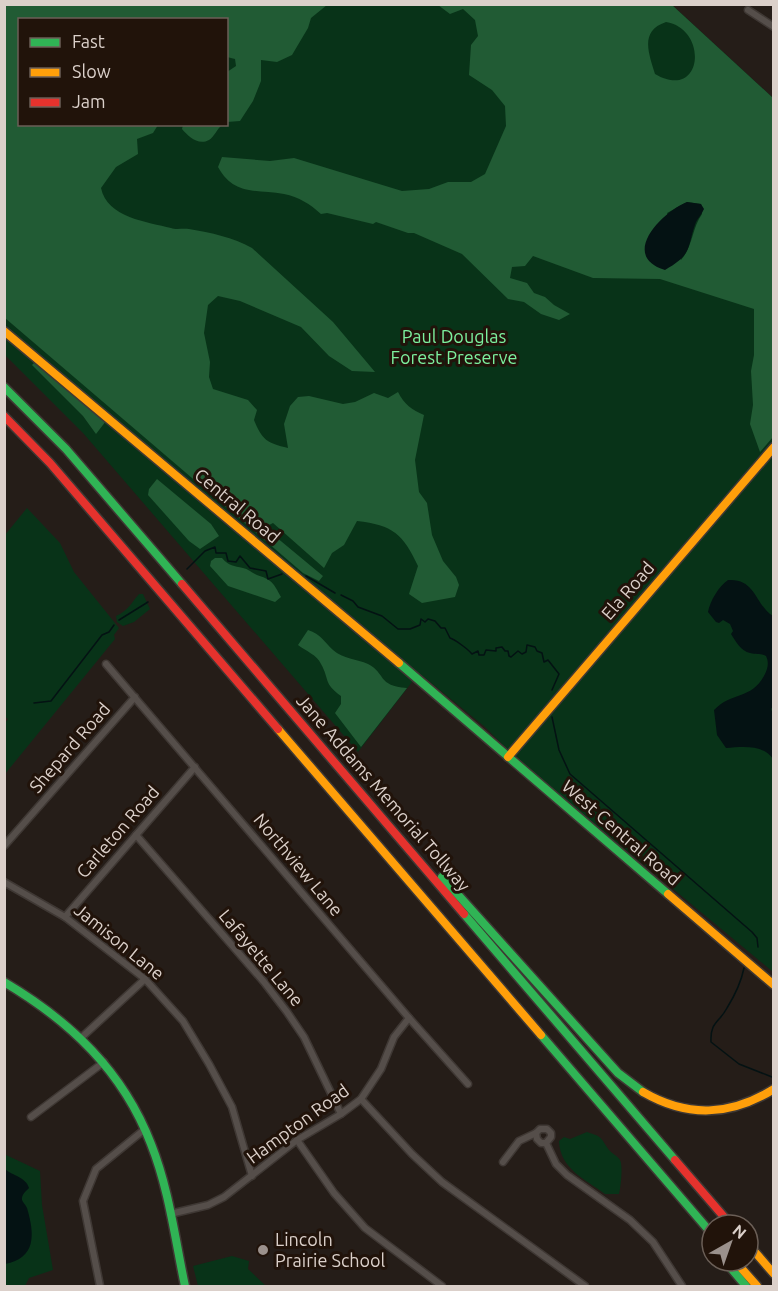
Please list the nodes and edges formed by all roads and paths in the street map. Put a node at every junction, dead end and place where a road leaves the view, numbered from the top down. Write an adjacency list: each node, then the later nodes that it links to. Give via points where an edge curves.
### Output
1 (748, 10): 2 (street)
2 (774, 27)
3 (4, 331): 9 (main road, Central Road)
4 (4, 387): 12 (main road, Jane Addams Memorial Tollway, via 66,449)
5 (4, 416): 34 (main road, Jane Addams Memorial Tollway, via 50,463)
6 (774, 447): 10 (main road, Ela Road)
7 (106, 664): 8 (street, Northview Lane)
8 (135, 697): 11 (street, Northview Lane); 14 (street, Shepard Road)
9 (448, 705): 10 (main road, West Central Road)
10 (508, 757): 19 (main road, West Central Road)
11 (195, 767): 13 (street, Carleton Road); 20 (street, Northview Lane)
12 (363, 795): 24 (main road, via 634,1087 670,1106 696,1111 739,1106); 35 (main road, Jane Addams Memorial Tollway)
13 (136, 835): 16 (street, Carleton Road); 26 (street, Lafayette Lane, via 287,1012 304,1037)
14 (4, 846)
15 (4, 882): 16 (street, Jamison Lane)
16 (65, 917): 17 (street, Jamison Lane)
17 (144, 979): 21 (street); 33 (street, Jamison Lane, via 183,1021 209,1064 232,1107)
18 (4, 982): 21 (main road)
19 (774, 985)
20 (409, 1018): 23 (street, Northview Lane); 25 (street, Hampton Road, via 394,1037 381,1069)
21 (82, 1037): 22 (main road)
22 (104, 1062): 27 (street); 28 (main road)
23 (468, 1084)
24 (774, 1089)
25 (361, 1099): 26 (street, Hampton Road); 46 (street, via 442,1182)
26 (341, 1114): 30 (street, Hampton Road)
27 (31, 1117)
28 (145, 1130): 36 (main road); 43 (street, via 96,1169 83,1201)
29 (536, 1133): 31 (street, via 538,1141); 31 (street, via 542,1128 549,1131 551,1137); 32 (street, via 519,1141)
30 (297, 1140): 33 (street, Hampton Road); 45 (street, via 334,1193 365,1228)
31 (546, 1143): 47 (street, via 556,1164 567,1175 630,1220 653,1242)
32 (503, 1162)
33 (252, 1176): 36 (street, Hampton Road, via 208,1205)
34 (684, 1201): 37 (main road, Jane Addams Memorial Tollway); 38 (main road)
35 (721, 1213)
36 (170, 1214): 44 (main road)
37 (700, 1220)
38 (700, 1225)
39 (760, 1258): 42 (main road)
40 (735, 1273): 48 (main road)
41 (745, 1273): 49 (main road)
42 (774, 1274)
43 (100, 1287)
44 (185, 1287)
45 (442, 1287)
46 (585, 1287)
47 (682, 1287)
48 (746, 1287)
49 (757, 1287)

